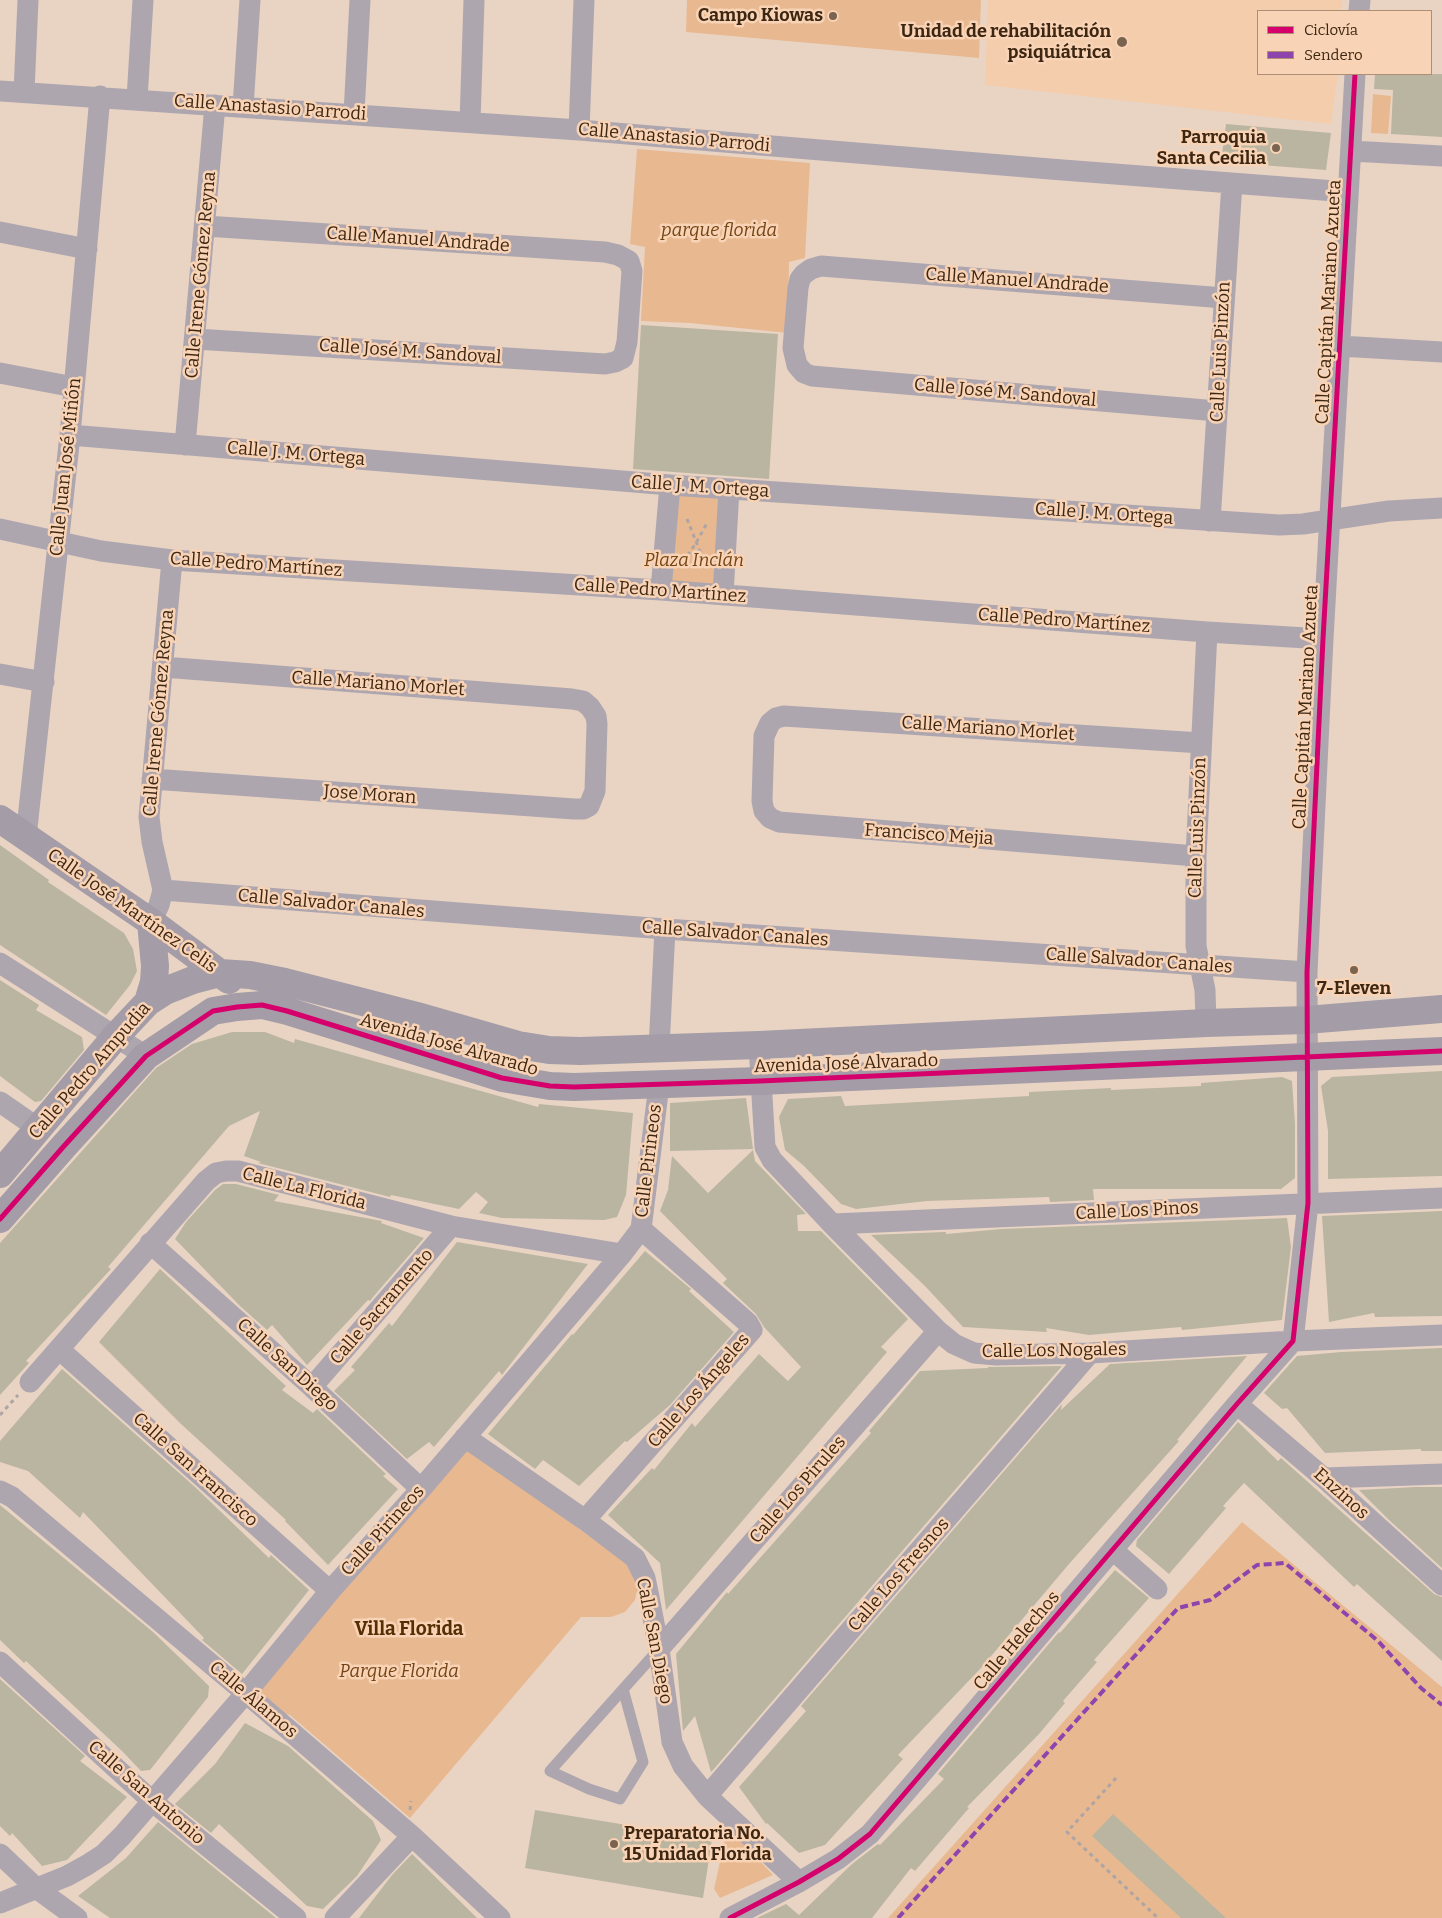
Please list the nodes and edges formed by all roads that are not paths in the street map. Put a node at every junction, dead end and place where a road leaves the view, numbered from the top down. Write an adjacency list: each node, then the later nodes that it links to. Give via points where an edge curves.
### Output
1 (28, 0): 9 (street)
2 (143, 0): 11 (street)
3 (250, 0): 13 (street)
4 (360, 0): 14 (street)
5 (474, 0): 15 (street)
6 (584, 0): 16 (street)
7 (1356, 75): 17 (street, Calle Capitán Mariano Azueta)
8 (0, 90): 9 (street, Calle Anastasio Parrodi)
9 (24, 92): 10 (street, Calle Anastasio Parrodi)
10 (100, 96): 11 (street, Calle Anastasio Parrodi); 23 (street, Calle Juan José Miñón)
11 (136, 99): 12 (street, Calle Anastasio Parrodi)
12 (215, 105): 13 (street, Calle Anastasio Parrodi); 21 (street, Calle Irene Gómez Reyna)
13 (243, 107): 14 (street, Calle Anastasio Parrodi)
14 (354, 114): 15 (street, Calle Anastasio Parrodi)
15 (470, 122): 16 (street, Calle Anastasio Parrodi)
16 (579, 130): 19 (street, Calle Anastasio Parrodi)
17 (1351, 151): 18 (street); 20 (street, Calle Capitán Mariano Azueta)
18 (1442, 156)
19 (1232, 183): 20 (street, Calle Anastasio Parrodi); 24 (street, Calle Luis Pinzón)
20 (1348, 192): 26 (street, Calle Capitán Mariano Azueta)
21 (205, 226): 25 (street, Calle Irene Gómez Reyna); 28 (street, Calle Manuel Andrade, via 618,254 628,261 632,271)
22 (0, 232): 23 (street)
23 (87, 249): 31 (street, Calle Juan José Miñón)
24 (1224, 298): 29 (street, Calle Manuel Andrade, via 821,266 804,274 798,288 793,348); 32 (street, Calle Luis Pinzón)
25 (195, 339): 28 (street, Calle José M. Sandoval, via 605,364); 34 (street, Calle Irene Gómez Reyna)
26 (1340, 346): 27 (street); 38 (street, Calle Capitán Mariano Azueta)
27 (1442, 352)
28 (623, 358)
29 (797, 365): 32 (street, Calle José M. Sandoval, via 812,376)
30 (0, 372): 31 (street)
31 (74, 387): 33 (street, Calle Juan José Miñón)
32 (1217, 412): 39 (street, Calle Luis Pinzón)
33 (70, 435): 34 (street, Calle J. M. Ortega); 41 (street, Calle Juan José Miñón)
34 (185, 445): 35 (street, Calle J. M. Ortega)
35 (670, 485): 36 (street, Calle J. M. Ortega); 43 (street)
36 (729, 490): 39 (street, Calle J. M. Ortega); 44 (street)
37 (1442, 508): 38 (street, Calle J. M. Ortega, via 1381,512)
38 (1331, 520): 39 (street, Calle J. M. Ortega, via 1279,525); 46 (street, Calle Capitán Mariano Azueta)
39 (1210, 521)
40 (0, 529): 41 (street, Calle Pedro Martínez)
41 (59, 542): 42 (street, Calle Pedro Martínez); 49 (street, Calle Juan José Miñón)
42 (172, 560): 43 (street, Calle Pedro Martínez); 47 (street, Calle Irene Gómez Reyna)
43 (661, 590): 44 (street, Calle Pedro Martínez)
44 (723, 595): 45 (street, Calle Pedro Martínez)
45 (1207, 632): 46 (street, Calle Pedro Martínez); 51 (street, Calle Luis Pinzón)
46 (1322, 639): 62 (street, Calle Capitán Mariano Azueta)
47 (163, 667): 52 (street, Calle Irene Gómez Reyna); 53 (street, Calle Mariano Morlet, via 583,701 596,716 597,724 595,791)
48 (0, 674): 49 (street)
49 (44, 682): 55 (street, Calle Juan José Miñón)
50 (776, 718): 51 (street, Calle Mariano Morlet); 56 (street, Francisco Mejia, via 764,736 762,801 764,811 779,822)
51 (1201, 744): 56 (street, Calle Luis Pinzón)
52 (152, 779): 53 (street, Jose Moran, via 574,809); 57 (street, Calle Irene Gómez Reyna, via 149,817)
53 (589, 806)
54 (0, 819): 55 (street, Calle José Martínez Celis)
55 (26, 837): 58 (street, Calle José Martínez Celis)
56 (1196, 856): 61 (street, Calle Luis Pinzón, via 1196,946)
57 (163, 890): 58 (street); 59 (street, Calle Salvador Canales)
58 (151, 922): 63 (street, Calle José Martínez Celis); 64 (street, via 155,966)
59 (665, 929): 61 (street, Calle Salvador Canales); 71 (street)
60 (0, 963): 69 (street)
61 (1200, 965): 62 (street, Calle Salvador Canales); 68 (street, Calle Luis Pinzón)
62 (1307, 972): 67 (street, Calle Capitán Mariano Azueta)
63 (220, 973): 64 (street, Calle Pedro Ampudia, via 165,991); 65 (street, Calle José Martínez Celis); 71 (street, Avenida José Alvarado, via 285,982 518,1045 580,1051)
64 (148, 1002): 69 (street, Calle Pedro Ampudia)
65 (262, 1005): 73 (street, Calle Pedro Ampudia, via 213,1011); 76 (street, Avenida José Alvarado, via 502,1078 558,1087)
66 (1442, 1009): 67 (street, Avenida José Alvarado)
67 (1306, 1020): 68 (street, Avenida José Alvarado); 74 (street, Calle Capitán Mariano Azueta)
68 (1206, 1023): 70 (street, Avenida José Alvarado)
69 (116, 1036): 73 (street); 78 (street, Calle Pedro Ampudia)
70 (759, 1045): 71 (street, Avenida José Alvarado); 75 (street, Calle Los Nogales)
71 (659, 1048)
72 (1442, 1051): 74 (street, Avenida José Alvarado)
73 (146, 1056): 82 (street, Calle Pedro Ampudia)
74 (1307, 1058): 75 (street, Avenida José Alvarado); 81 (street, Calle Capitán Mariano Azueta)
75 (760, 1081): 76 (street, Avenida José Alvarado); 83 (street, Calle Los Nogales, via 765,1147 772,1160)
76 (659, 1084): 85 (street, Calle Pirineos)
77 (0, 1102): 78 (street)
78 (39, 1129): 79 (street, Calle Pedro Ampudia)
79 (0, 1174)
80 (1442, 1198): 81 (street, Calle Los Pinos)
81 (1308, 1203): 83 (street, Calle Los Pinos); 90 (street, Calle Capitán Mariano Azueta)
82 (0, 1219)
83 (832, 1224): 88 (street, Calle Los Nogales)
84 (452, 1226): 86 (street, Calle La Florida, via 238,1171 226,1171 216,1173 206,1181); 87 (street, Calle La Florida); 94 (street, Calle Sacramento)
85 (641, 1228): 87 (street, Calle Pirineos); 101 (street, Calle Los Ángeles, via 752,1330)
86 (150, 1243): 91 (street, Calle La Florida); 94 (street, Calle San Diego)
87 (622, 1254): 96 (street, Calle Pirineos)
88 (938, 1331): 92 (street, Calle Los Nogales, via 954,1344 974,1353); 106 (street, Calle Los Pirules)
89 (1442, 1335): 90 (street, Calle Los Nogales)
90 (1293, 1341): 92 (street, Calle Los Nogales); 95 (street, Calle Helechos)
91 (60, 1350): 93 (street, Calle La Florida); 105 (street, Calle San Francisco)
92 (1090, 1354): 110 (street, Calle Los Fresnos)
93 (30, 1382)
94 (312, 1388): 99 (street, Calle San Diego)
95 (1237, 1404): 98 (street, Enzinos); 102 (street, Calle Helechos)
96 (465, 1437): 99 (street, Calle Pirineos); 101 (street, Calle San Diego)
97 (1442, 1474): 98 (street)
98 (1324, 1478): 103 (street, Enzinos)
99 (421, 1489): 105 (street, Calle Pirineos)
100 (0, 1491): 109 (street, Calle Álamos)
101 (586, 1520): 106 (street, Calle San Diego, via 635,1558 645,1578)
102 (1112, 1550): 104 (street); 114 (street, Calle Helechos, via 870,1834)
103 (1442, 1585)
104 (1158, 1589)
105 (330, 1591): 109 (street, Calle Pirineos)
106 (658, 1649): 108 (lane); 110 (street, Calle San Diego, via 672,1742 683,1766)
107 (0, 1662): 111 (street, Calle San Antonio)
108 (623, 1689): 108 (lane, via 550,1770 589,1789 620,1799 643,1762)
109 (246, 1694): 111 (street, Calle Pirineos); 112 (street, Calle Álamos)
110 (707, 1796): 114 (street, Calle San Diego)
111 (153, 1802): 115 (street, Calle Pirineos, via 104,1854 67,1876); 118 (street, Calle San Antonio)
112 (412, 1836): 119 (street); 120 (street, Calle Álamos)
113 (0, 1854): 115 (street)
114 (799, 1882): 121 (street, Calle Helechos)
115 (36, 1888): 116 (street, Calle Pirineos); 117 (street)
116 (0, 1903)
117 (77, 1918)
118 (296, 1918)
119 (335, 1918)
120 (500, 1918)
121 (730, 1918)

